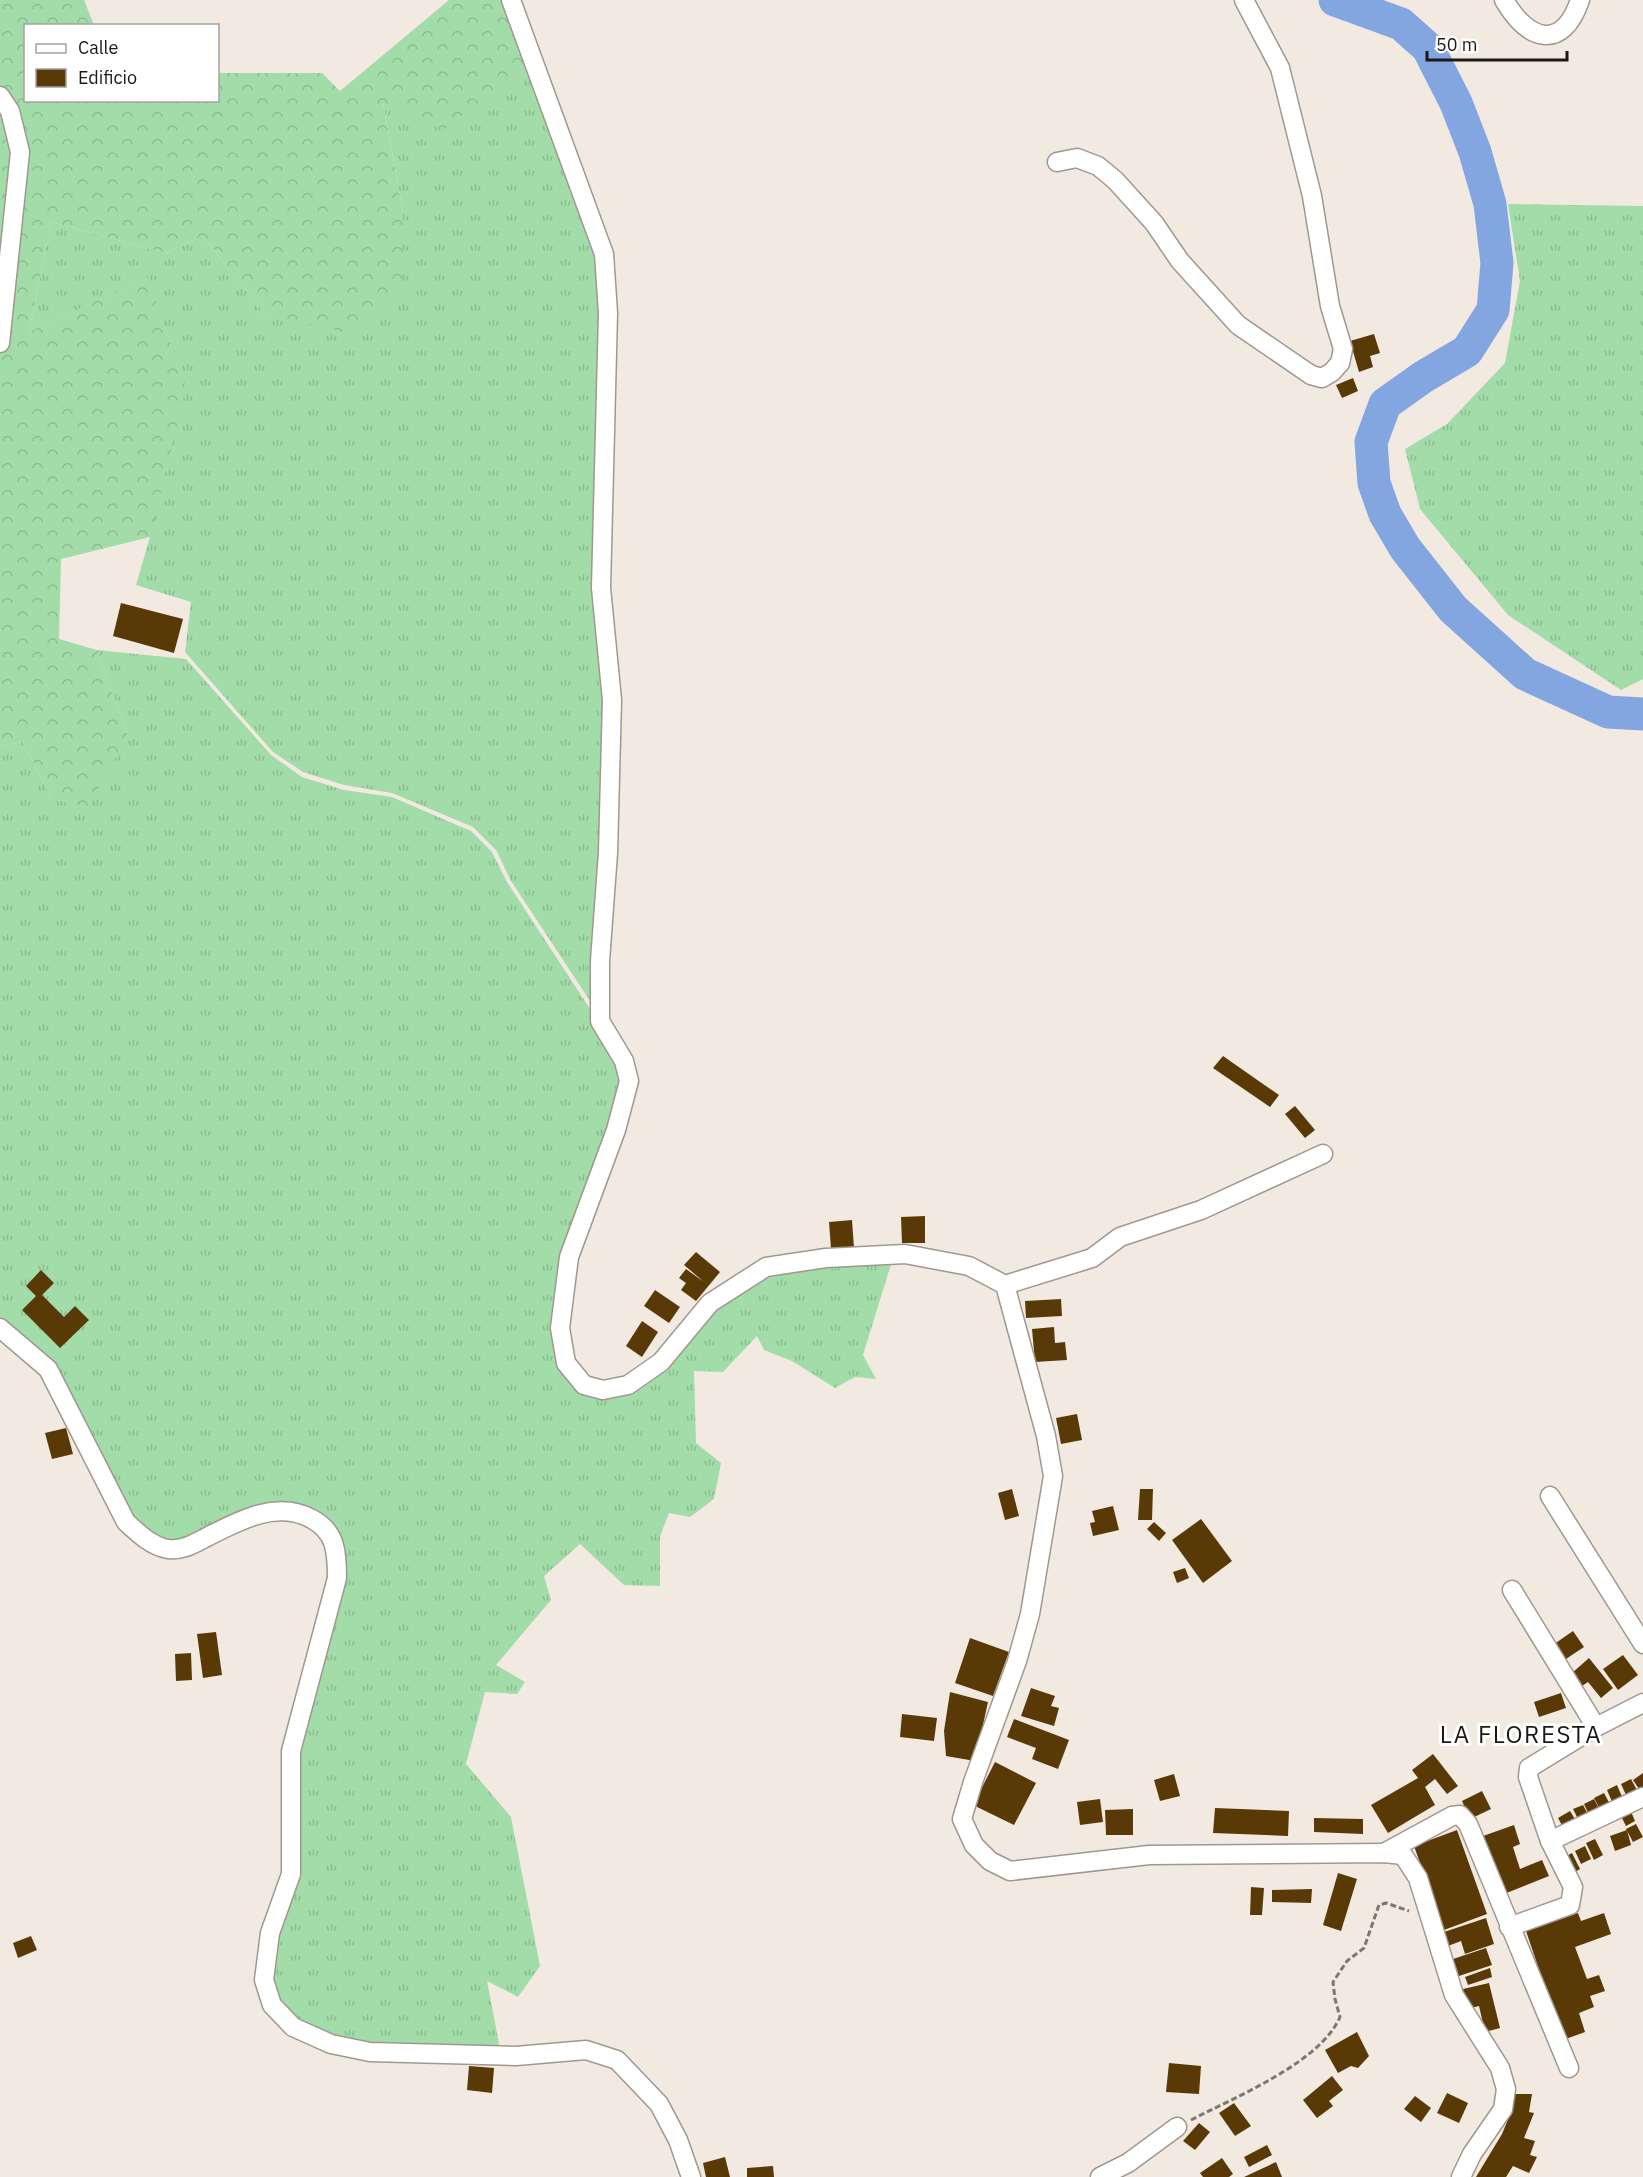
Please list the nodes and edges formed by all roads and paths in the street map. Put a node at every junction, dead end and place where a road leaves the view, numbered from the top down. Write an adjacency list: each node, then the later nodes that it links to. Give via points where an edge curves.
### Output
1 (511, 0): 9 (street, via 604,254 608,313 602,588 612,700 600,1021 624,1061 629,1080 616,1130 569,1257 560,1328 566,1363 584,1385 603,1390 628,1385 661,1362 710,1303 766,1268 826,1258 905,1254 969,1266)
2 (1245, 0): 6 (street, via 1280,68 1312,196 1330,306 1343,349 1340,363 1332,372 1322,378 1311,375 1238,325 1180,261 1134,198 1098,166 1077,158)
3 (1504, 0): 4 (street, via 1528,30 1546,37 1562,31 1574,17)
4 (1580, 0)
5 (0, 96): 7 (street, via 10,111 20,152)
6 (1057, 162)
7 (0, 343)
8 (1323, 1154): 9 (street, via 1201,1210 1120,1237 1092,1258)
9 (1005, 1285): 18 (street, via 1053,1476 1030,1614 962,1819 974,1845 990,1862 1010,1871 1149,1855)
10 (0, 1328): 23 (street, via 48,1369 126,1522 147,1541 168,1549 186,1547 267,1511 298,1511 322,1525 337,1550 337,1578 291,1751 291,1874 270,1933 264,1980 272,2005 293,2027 331,2044 370,2052 516,2056 586,2050 617,2060 659,2104)
11 (1550, 1496): 13 (street)
12 (1512, 1590): 15 (street)
13 (1643, 1644)
14 (1643, 1702): 15 (street)
15 (1596, 1726): 17 (street, via 1529,1768 1528,1777)
16 (1643, 1797): 17 (street)
17 (1550, 1841): 20 (street, via 1574,1887 1570,1905)
18 (1383, 1852): 19 (street, via 1403,1855 1418,1878); 20 (street, via 1460,1815 1468,1824)
19 (1429, 1914): 22 (path, via 1386,1903 1379,1905 1365,1948 1347,1961 1333,1982 1340,2017 1336,2027 1287,2070); 25 (street, via 1454,1995 1491,2052 1506,2089 1503,2109)
20 (1509, 1926): 21 (street)
21 (1569, 2068)
22 (1177, 2127): 24 (street, via 1128,2163)
23 (691, 2177)
24 (1100, 2177)
25 (1461, 2177)

